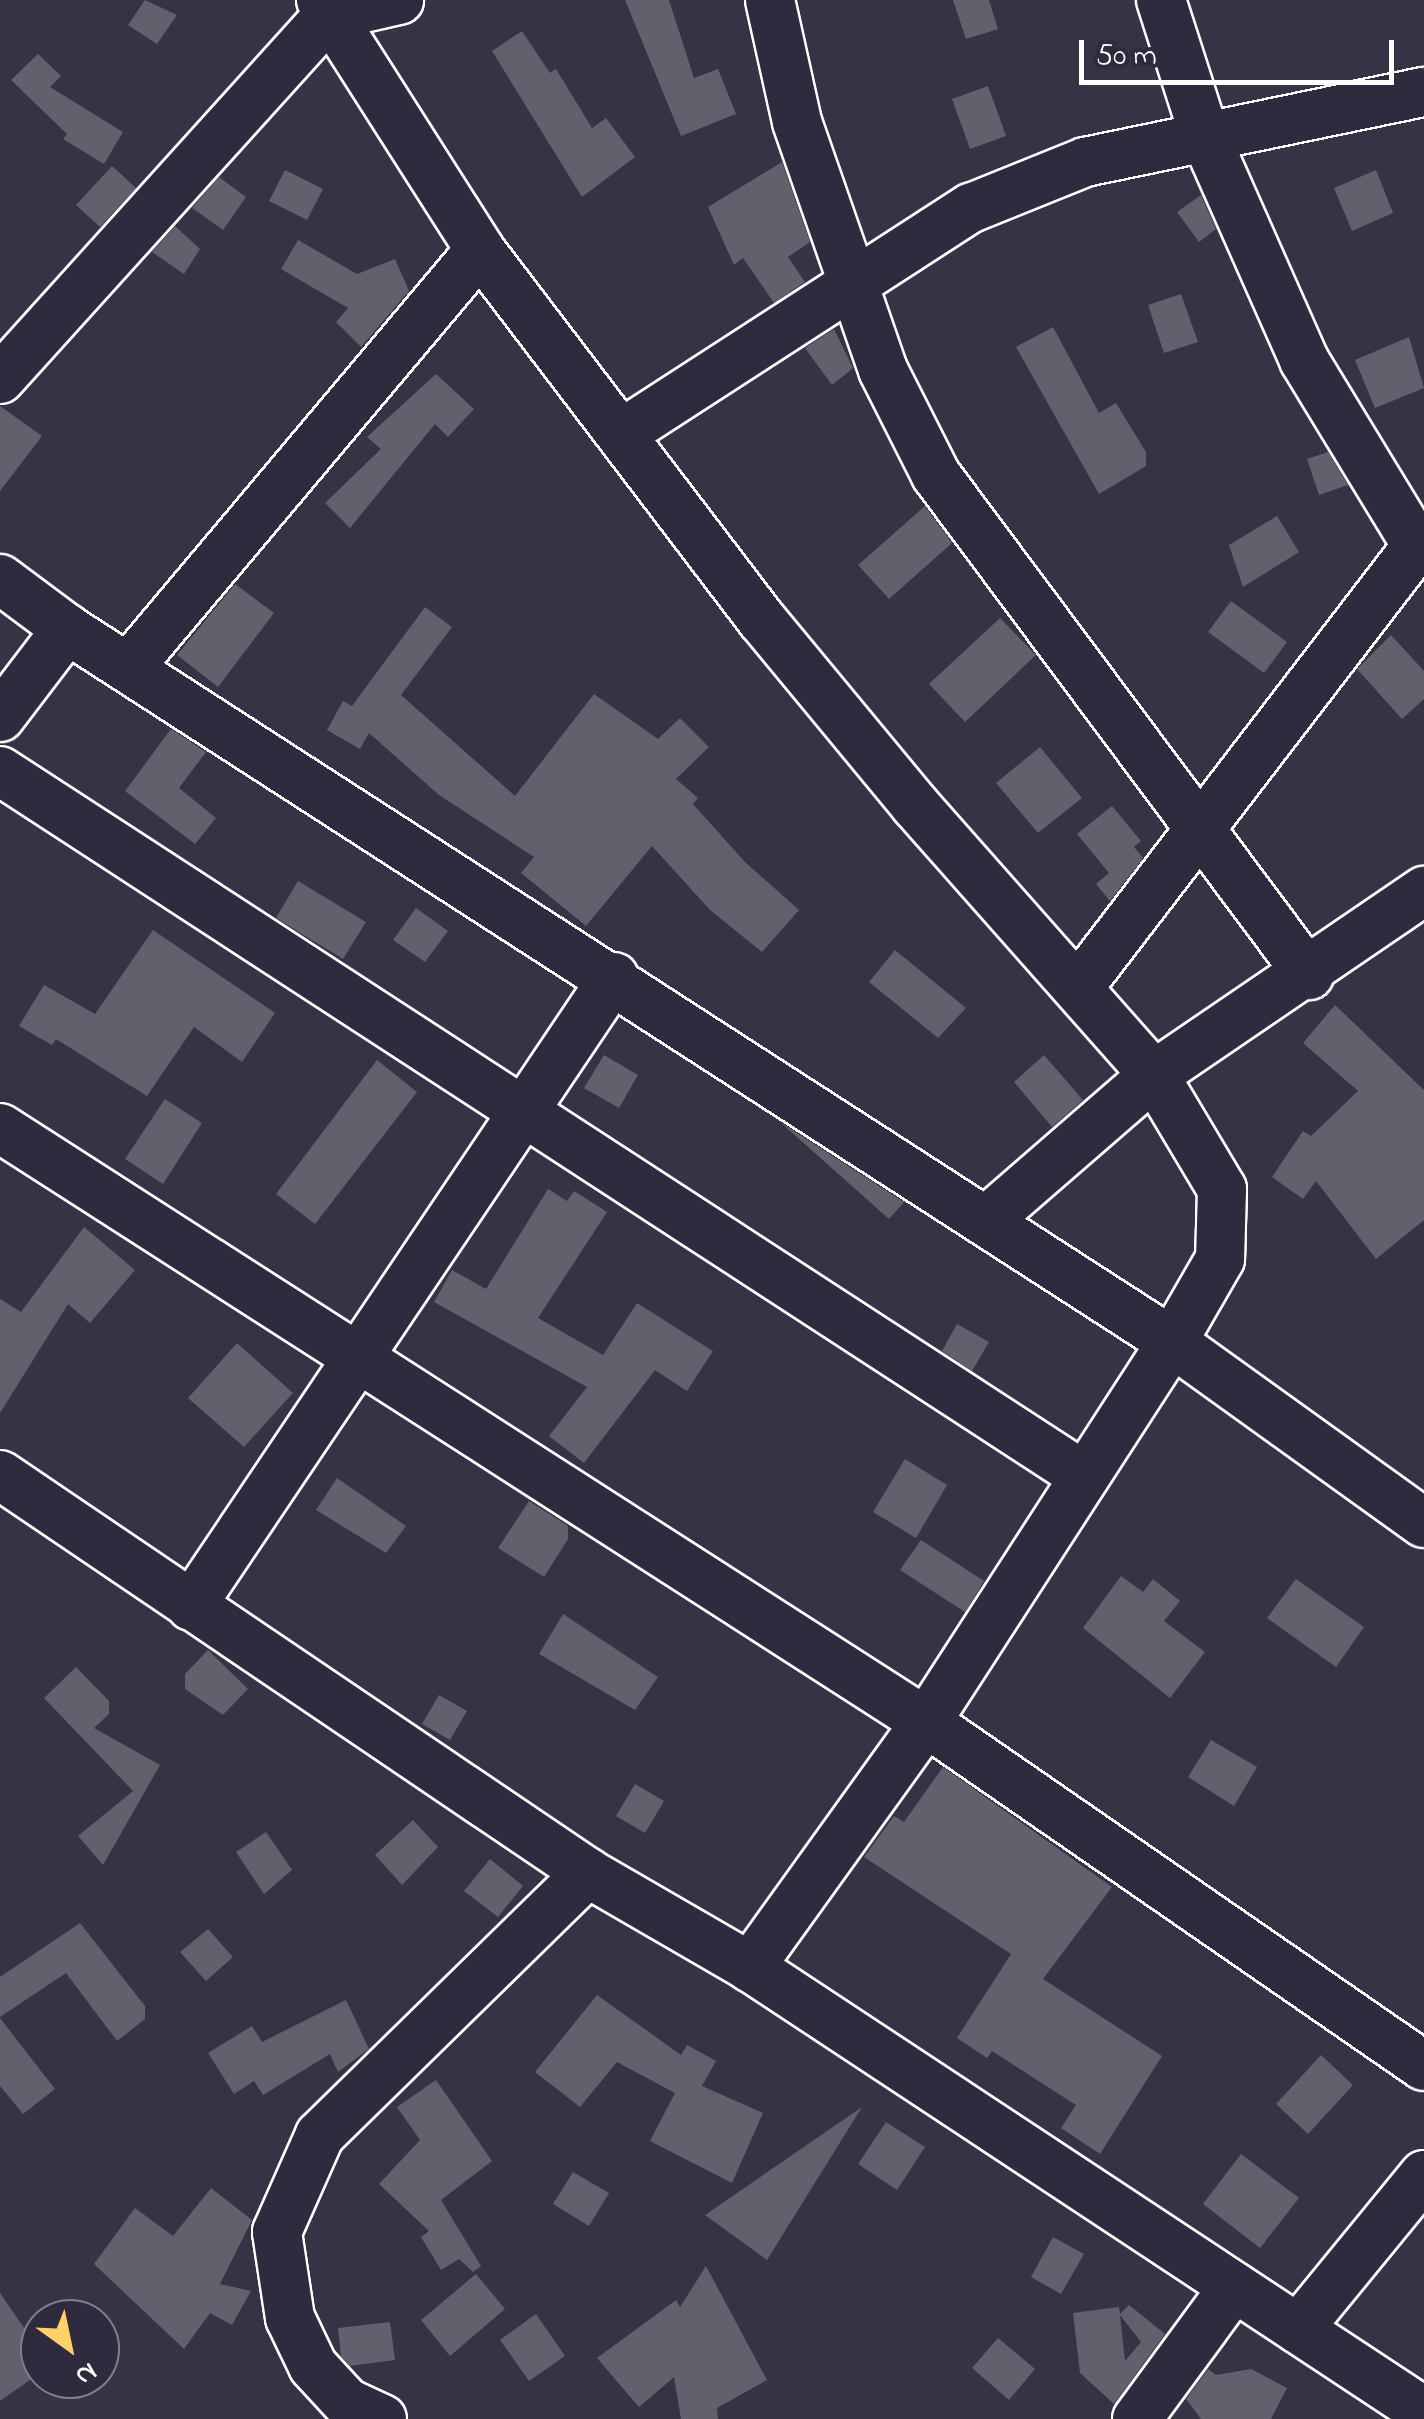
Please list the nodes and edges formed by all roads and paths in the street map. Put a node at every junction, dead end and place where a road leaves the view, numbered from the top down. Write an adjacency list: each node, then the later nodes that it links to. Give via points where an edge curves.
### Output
1 (399, 0): 4 (street)
2 (770, 0): 8 (street, via 797,122)
3 (1161, 0): 6 (street)
4 (324, 8): 7 (street); 9 (street)
5 (1424, 92): 6 (street)
6 (1204, 134): 8 (street, via 1086,162 971,208); 11 (street, via 1304,360)
7 (480, 250): 10 (street); 14 (street)
8 (855, 288): 10 (street); 17 (street, via 883,370 936,475)
9 (0, 379)
10 (621, 434): 21 (street, via 914,805)
11 (1421, 541): 17 (street)
12 (0, 579): 13 (street)
13 (67, 629): 14 (street); 15 (street)
14 (128, 668): 20 (street)
15 (0, 717)
16 (0, 771): 23 (street)
17 (1199, 835): 19 (street); 21 (street)
18 (1424, 891): 19 (street)
19 (1308, 975): 22 (street)
20 (614, 977): 23 (street); 25 (street)
21 (1078, 988): 22 (street)
22 (1154, 1075): 25 (street); 26 (street, via 1222,1190 1220,1260)
23 (520, 1111): 27 (street); 29 (street)
24 (0, 1128): 27 (street)
25 (987, 1220): 26 (street)
26 (1172, 1342): 29 (street); 30 (street)
27 (356, 1354): 31 (street); 32 (street)
28 (0, 1475): 31 (street)
29 (1085, 1477): 32 (street)
30 (1424, 1523)
31 (190, 1606): 33 (street)
32 (926, 1722): 34 (street); 35 (street)
33 (588, 1873): 34 (street); 40 (street, via 320,2135 277,2232 290,2318 313,2366 348,2403)
34 (750, 1968): 37 (street)
35 (1424, 2066)
36 (1424, 2175): 38 (street)
37 (1234, 2287): 38 (street); 41 (street)
38 (1298, 2329): 39 (street)
39 (1424, 2412)
40 (382, 2419)
41 (1137, 2419)

